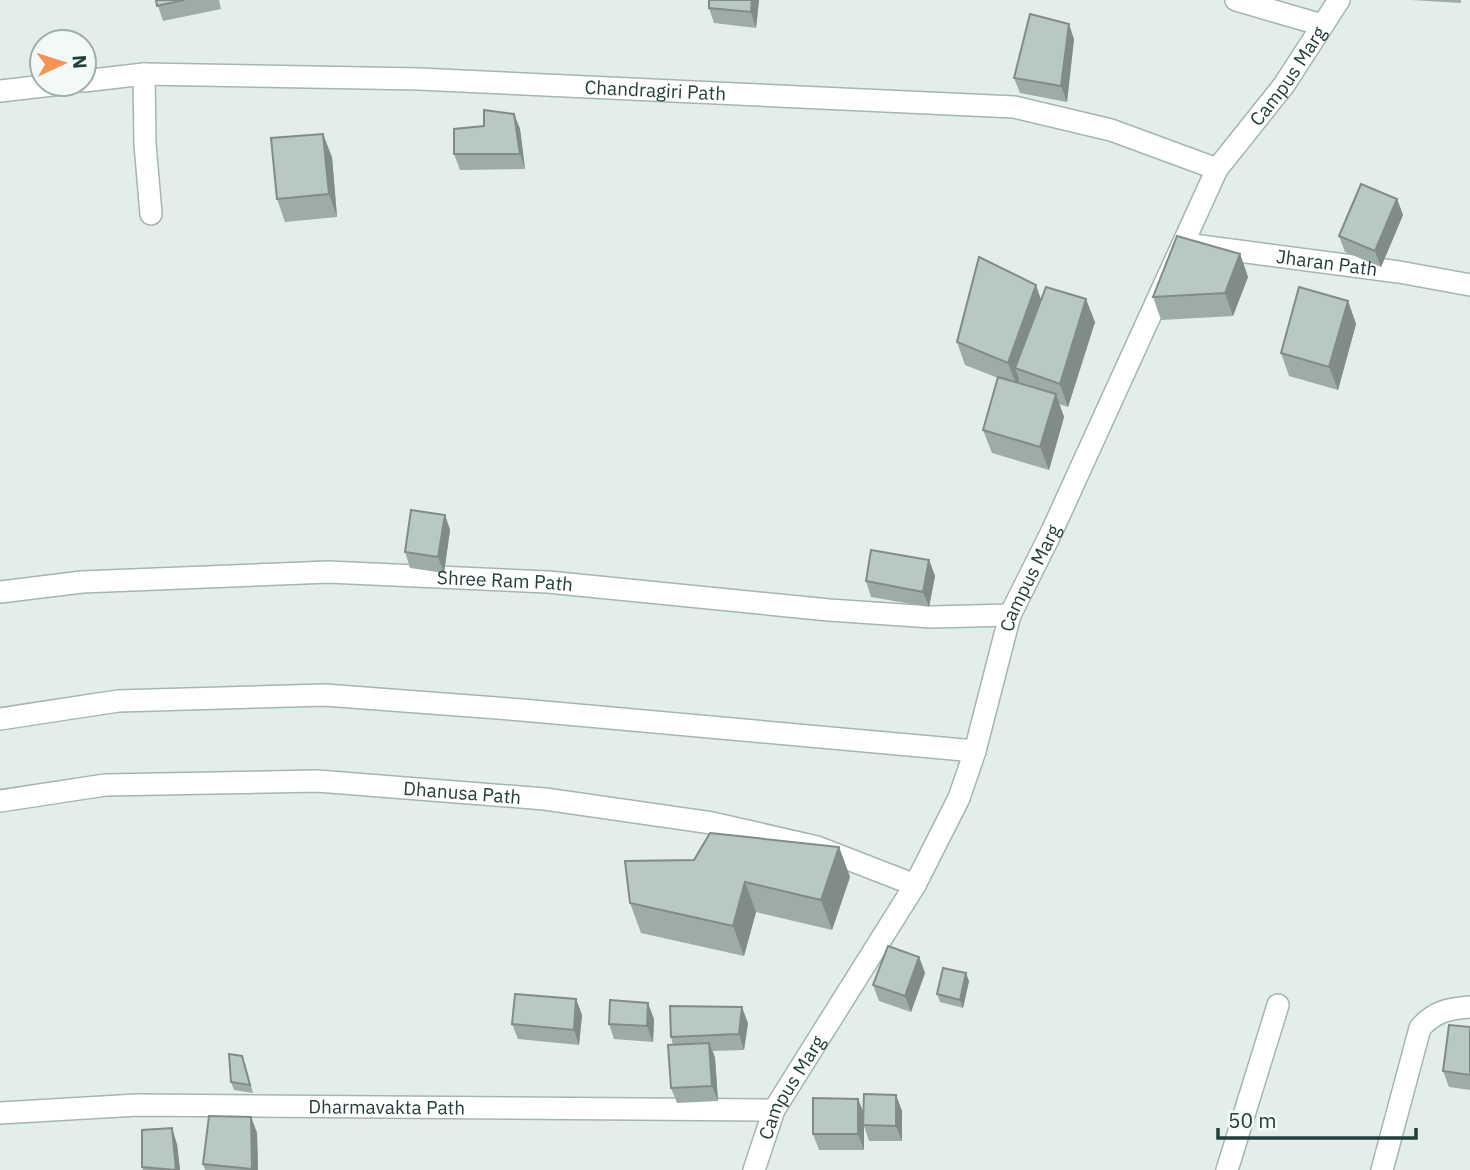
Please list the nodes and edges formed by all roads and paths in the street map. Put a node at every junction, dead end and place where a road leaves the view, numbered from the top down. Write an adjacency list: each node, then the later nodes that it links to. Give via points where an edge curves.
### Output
1 (1236, 0): 3 (street)
2 (1339, 0): 3 (street, Campus Marg)
3 (1321, 25): 8 (street, Campus Marg, via 1284,85)
4 (144, 74): 5 (street, Chandragiri Path); 8 (street, Chandragiri Path, via 433,79 1014,107 1111,130); 9 (street)
5 (98, 79)
6 (28, 88): 7 (street)
7 (0, 92)
8 (1217, 169): 10 (street, Campus Marg)
9 (151, 214)
10 (1184, 244): 11 (street, Jharan Path); 13 (street, Campus Marg)
11 (1470, 285)
12 (0, 592): 13 (street, Shree Ram Path, via 82,582 328,572 548,582 932,617)
13 (1010, 615): 15 (street, Campus Marg)
14 (0, 719): 15 (street, via 118,701 325,695)
15 (975, 751): 17 (street, Campus Marg, via 959,798)
16 (0, 801): 17 (street, Dhanusa Path, via 105,785 317,781 545,799 712,823 817,847)
17 (915, 885): 20 (street, Campus Marg)
18 (1278, 1005): 23 (street)
19 (1470, 1007): 24 (street, via 1443,1010 1420,1028)
20 (774, 1110): 21 (street, Dharmavakta Path, via 137,1105); 22 (street, Campus Marg)
21 (0, 1113)
22 (754, 1170)
23 (1227, 1170)
24 (1382, 1170)

